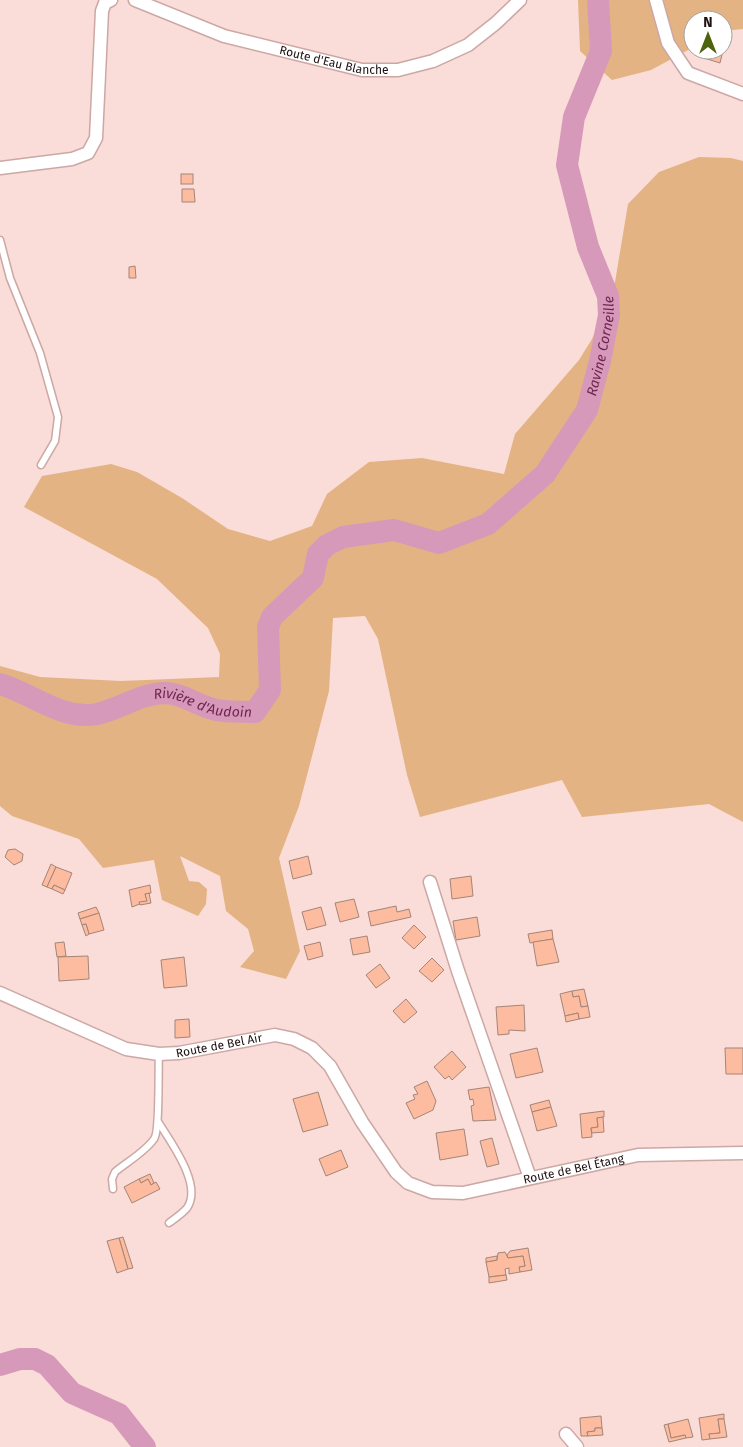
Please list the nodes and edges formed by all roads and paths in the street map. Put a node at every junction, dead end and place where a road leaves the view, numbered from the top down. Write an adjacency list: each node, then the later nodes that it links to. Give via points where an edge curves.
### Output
1 (111, 0): 6 (street, via 105,3 102,11 96,138 88,153 72,159)
2 (135, 0): 3 (street, Route d'Eau Blanche, via 224,36 362,70 398,70 432,61 468,45)
3 (520, 0)
4 (656, 0): 5 (street, via 668,43 688,73)
5 (743, 94)
6 (0, 168)
7 (0, 240): 8 (lane, via 10,278 40,353 58,417 55,441)
8 (41, 465)
9 (430, 882): 14 (street)
10 (0, 993): 11 (street, Route de Bel Air, via 126,1049)
11 (159, 1054): 12 (lane); 15 (street, Route de Bel Air, via 275,1035 294,1039 312,1048 330,1066 362,1122 396,1172)
12 (159, 1123): 16 (lane, via 152,1142 115,1172); 17 (lane, via 192,1186 186,1208)
13 (743, 1153): 14 (street, Route de Bel Étang, via 638,1156)
14 (530, 1178): 15 (street, Route de Bel Étang, via 463,1193 432,1192)
15 (408, 1183)
16 (113, 1189)
17 (169, 1224)
18 (566, 1434): 19 (street)
19 (577, 1447)

